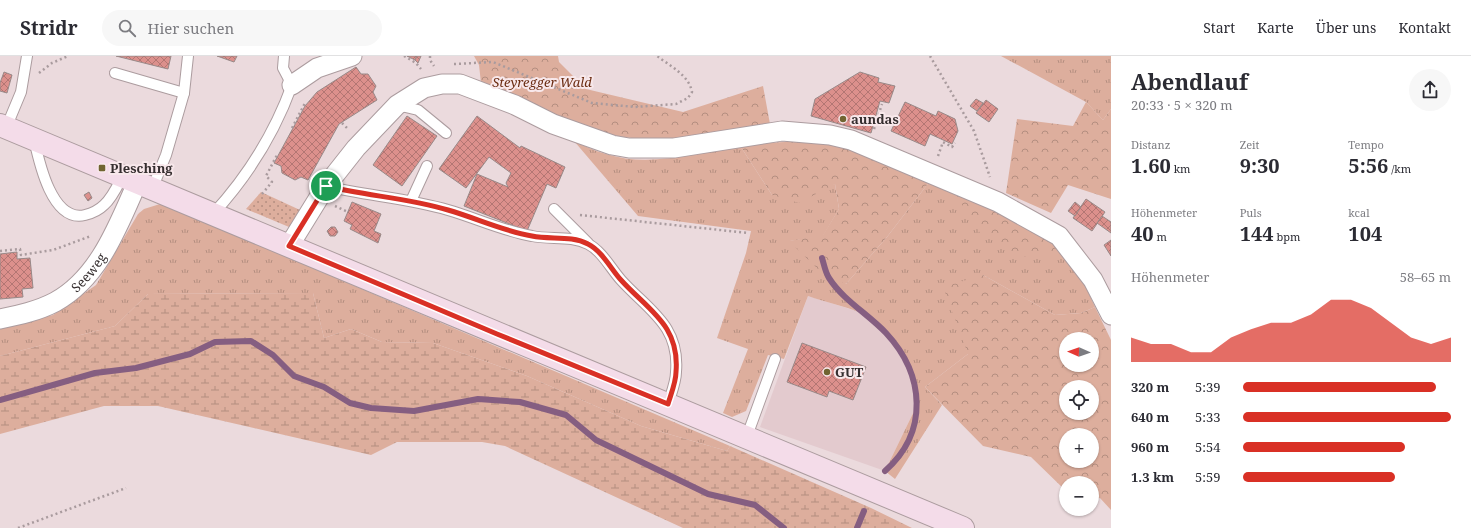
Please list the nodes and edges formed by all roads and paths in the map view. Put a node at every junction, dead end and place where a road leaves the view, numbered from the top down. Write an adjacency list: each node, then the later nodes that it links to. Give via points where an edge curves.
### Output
1 (27, 56): 19 (lane, via 21,92)
2 (68, 56): 13 (path, via 52,63)
3 (188, 56): 16 (lane)
4 (284, 56): 14 (lane, via 283,68)
5 (352, 56): 14 (street, via 317,68)
6 (404, 56): 10 (path)
7 (430, 56): 15 (path, via 438,70)
8 (657, 56): 11 (path, via 683,75 690,84 692,92 688,98 676,104 635,108 592,103 493,62)
9 (930, 56): 31 (path, via 974,131)
10 (416, 63)
11 (450, 65)
12 (115, 73): 16 (lane)
13 (35, 76)
14 (292, 85): 33 (lane, via 279,120 234,192)
15 (424, 88): 18 (street); 31 (street, via 460,84 515,105 553,124 612,145 629,148 674,148 782,131 830,135 851,140)
16 (184, 93): 27 (lane, via 166,155)
17 (882, 104): 21 (path)
18 (397, 105): 20 (lane, via 418,110); 28 (street, via 356,148)
19 (3, 126): 22 (main road)
20 (446, 133)
21 (872, 135)
22 (34, 139): 27 (main road); 27 (lane, via 39,164 49,188 60,209 70,215 95,213 110,198)
23 (955, 143): 24 (path, via 952,147 943,142)
24 (937, 158)
25 (427, 166): 30 (lane)
26 (269, 170): 29 (path, via 266,176 272,182)
27 (137, 183): 33 (main road); 36 (street, Seeweg)
28 (326, 186): 30 (lane, via 363,195); 38 (street)
29 (262, 194)
30 (411, 201): 37 (lane, via 533,236 578,240)
31 (998, 202): 40 (street, via 1059,236 1094,280)
32 (554, 209): 34 (lane)
33 (213, 214): 38 (main road)
34 (564, 220): 35 (path, via 582,215); 37 (lane)
35 (748, 233)
36 (112, 237): 39 (path, via 98,233 53,250 21,255 20,249); 41 (street, Seeweg, via 96,266 78,286 56,301 27,313)
37 (590, 245): 43 (lane, via 662,320 669,331 676,372)
38 (289, 246): 43 (main road)
39 (0, 251)
40 (1111, 315)
41 (0, 319)
42 (774, 359): 44 (lane)
43 (668, 404): 44 (main road)
44 (747, 436): 47 (main road)
45 (126, 488): 46 (path)
46 (18, 528)
47 (963, 528)

